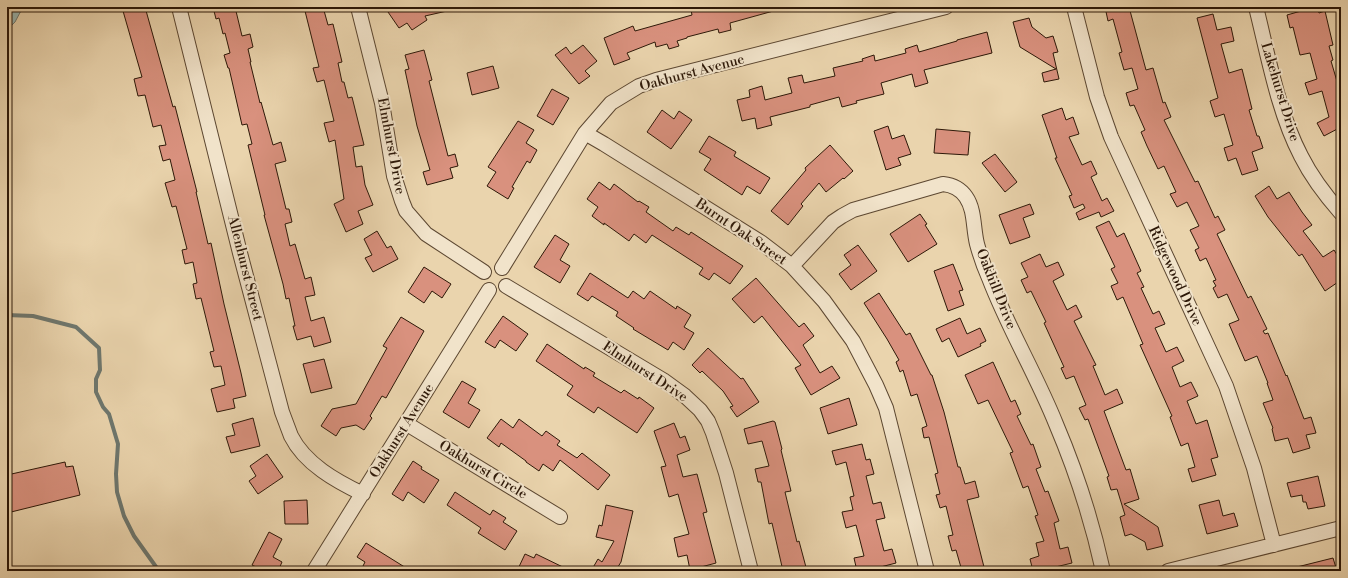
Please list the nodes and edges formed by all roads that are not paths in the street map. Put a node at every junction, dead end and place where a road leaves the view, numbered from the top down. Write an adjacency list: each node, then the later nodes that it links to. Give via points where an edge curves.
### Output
1 (179, 7): 14 (street, Allenhurst Street, via 282,412 292,436 310,460 342,484)
2 (358, 7): 10 (street, Elmhurst Drive, via 382,103 396,182 406,211 426,234)
3 (946, 7): 6 (street, Oakhurst Avenue, via 656,80 639,86 611,103)
4 (1074, 7): 17 (street, Ridgewood Drive, via 1112,137 1228,391 1254,468)
5 (1256, 7): 7 (street, Lakehurst Drive, via 1292,137 1310,172)
6 (585, 133): 8 (street, Burnt Oak Street, via 762,243); 9 (street, Oakhurst Avenue)
7 (1341, 213)
8 (792, 266): 20 (street, Burnt Oak Street, via 824,301 853,341 876,385 886,408); 21 (street, Oakhill Drive, via 833,222 853,210 943,184 960,190 970,206 977,243 989,278 1073,467)
9 (502, 268): 10 (street, via 492,266); 11 (street, via 507,276)
10 (484, 272): 12 (street, via 483,282)
11 (506, 286): 12 (street, via 498,292); 19 (street, Elmhurst Drive, via 663,380 700,410 708,421 717,444)
12 (489, 290): 13 (street, Oakhurst Avenue)
13 (407, 424): 14 (street, Oakhurst Avenue); 15 (street, Oakhurst Circle)
14 (363, 494): 18 (street, Oakhurst Avenue)
15 (560, 517)
16 (1341, 528): 17 (street)
17 (1274, 545): 22 (street)
18 (316, 570)
19 (751, 571)
20 (927, 571)
21 (1103, 571)
22 (1168, 571)

